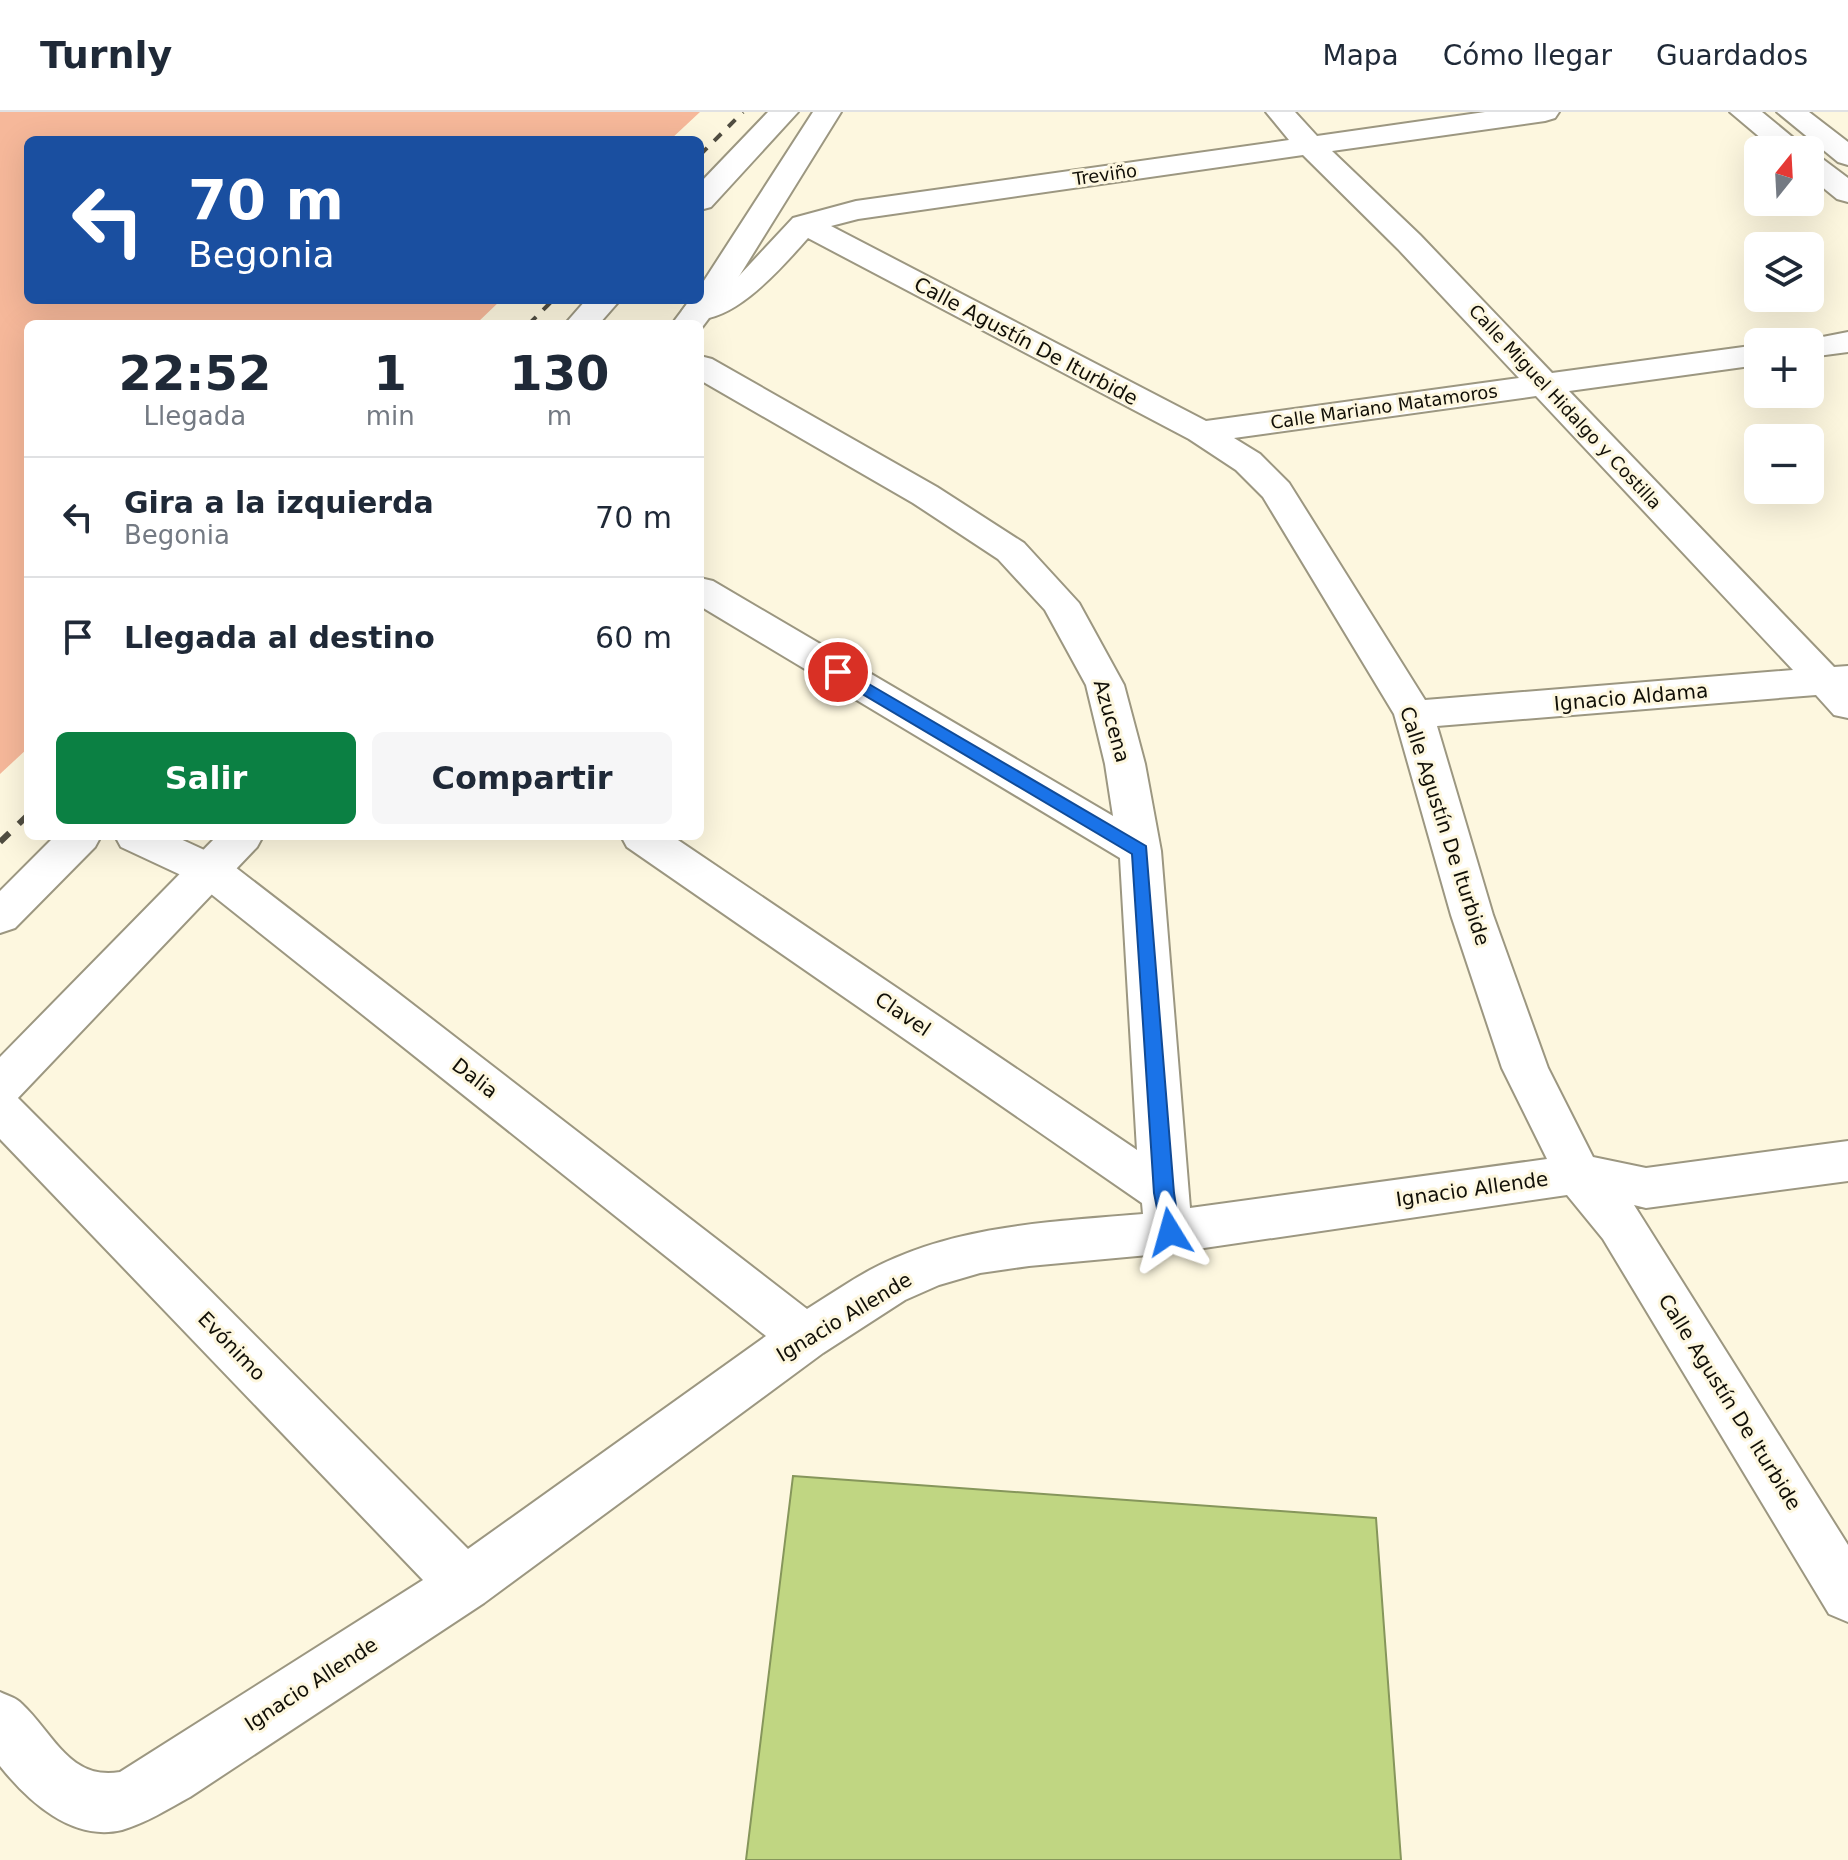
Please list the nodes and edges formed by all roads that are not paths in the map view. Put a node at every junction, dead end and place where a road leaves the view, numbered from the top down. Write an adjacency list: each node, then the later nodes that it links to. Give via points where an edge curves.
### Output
1 (784, 112): 12 (street)
2 (827, 112): 14 (street)
3 (1280, 112): 8 (street, Calle Miguel Hidalgo y Costilla)
4 (1545, 112): 8 (street, Treviño)
5 (1744, 112): 7 (street)
6 (1791, 112): 9 (street)
7 (1775, 136)
8 (1311, 147): 13 (street, Treviño, via 856,210); 22 (street, Calle Miguel Hidalgo y Costilla)
9 (1848, 156)
10 (1824, 174): 11 (street)
11 (1848, 193)
12 (704, 197)
13 (804, 224): 16 (street, via 749,284); 23 (street, Calle Agustín De Iturbide)
14 (704, 303)
15 (600, 304): 17 (street)
16 (693, 318)
17 (585, 320)
18 (1848, 342): 19 (street)
19 (1824, 345)
20 (1744, 357): 22 (street, Calle Mariano Matamoros)
21 (704, 368): 31 (street, Azucena, via 925,495 1011,551 1060,603 1105,685)
22 (1545, 385): 23 (street, Calle Mariano Matamoros); 25 (street, Calle Miguel Hidalgo y Costilla)
23 (1201, 432): 26 (street, Calle Agustín De Iturbide, via 1248,462 1277,491)
24 (704, 592): 31 (street)
25 (1840, 688): 26 (street, Ignacio Aldama)
26 (1414, 714): 37 (street, Calle Agustín De Iturbide, via 1472,915 1520,1054)
27 (76, 840): 33 (street)
28 (145, 840): 32 (street, Dalia)
29 (238, 840): 32 (street)
30 (648, 840): 38 (street, Clavel)
31 (1140, 851): 38 (street, Azucena)
32 (211, 871): 34 (street); 39 (street, Dalia)
33 (0, 917)
34 (0, 1087)
35 (0, 1109): 40 (street, Evónimo)
36 (1848, 1161): 37 (street, Ignacio Allende, via 1646,1188)
37 (1578, 1174): 38 (street, Ignacio Allende); 41 (street, Calle Agustín De Iturbide, via 1620,1224)
38 (1167, 1212): 39 (street, Ignacio Allende, via 929,1267 888,1285)
39 (805, 1337): 40 (street, Ignacio Allende)
40 (465, 1584): 42 (street, Ignacio Allende, via 169,1776 123,1800 100,1803 72,1797)
41 (1848, 1595)
42 (15, 1738)

